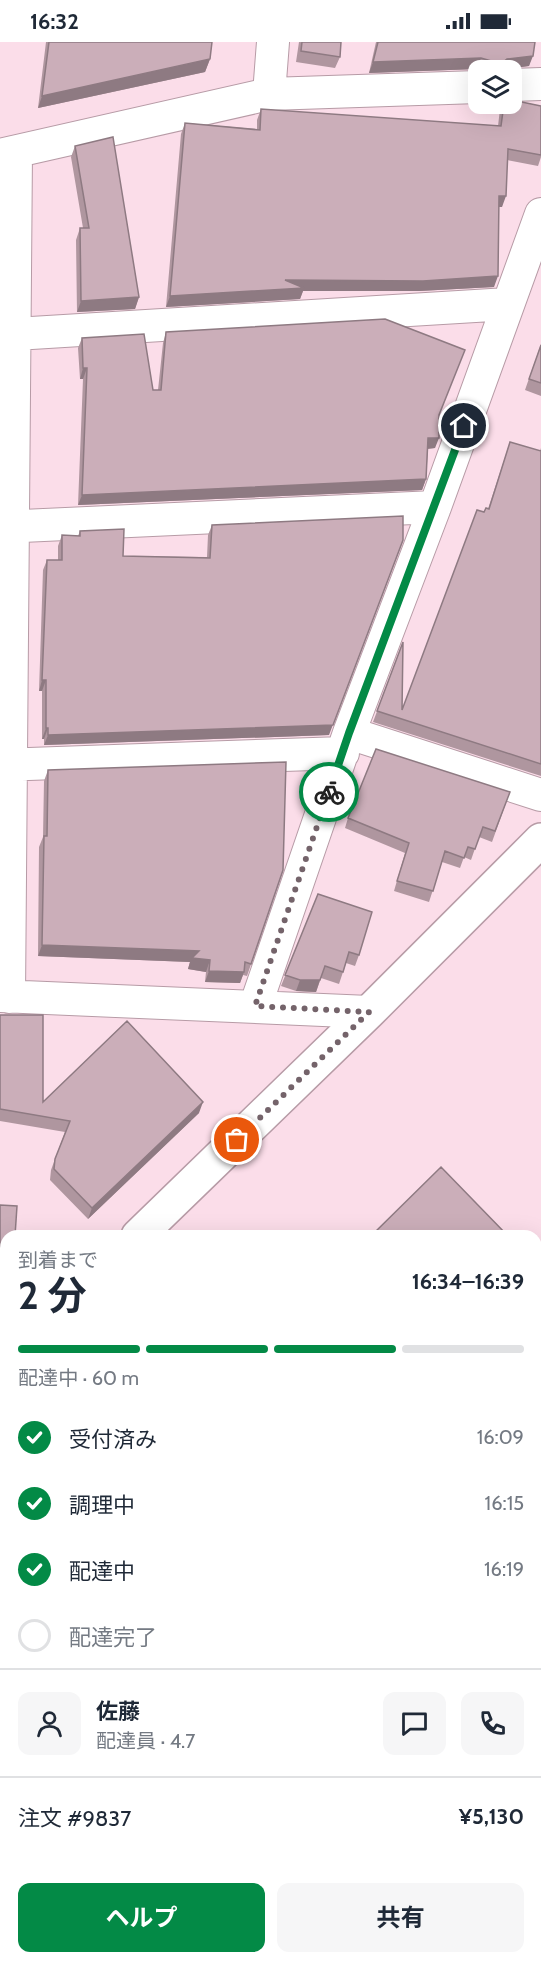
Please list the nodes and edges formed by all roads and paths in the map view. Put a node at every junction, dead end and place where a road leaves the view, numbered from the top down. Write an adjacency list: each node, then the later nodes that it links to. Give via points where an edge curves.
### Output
1 (273, 42): 5 (street)
2 (541, 84): 3 (street)
3 (522, 85)
4 (468, 87): 5 (street)
5 (269, 94): 6 (street)
6 (8, 153): 9 (street)
7 (541, 214): 8 (street)
8 (508, 304): 9 (street); 10 (street)
9 (15, 334): 11 (street)
10 (435, 507): 11 (street); 12 (street)
11 (7, 527): 13 (street)
12 (346, 743): 13 (street); 14 (street); 17 (street)
13 (6, 765): 16 (street)
14 (541, 795)
15 (541, 840): 18 (street)
16 (5, 997): 17 (street)
17 (255, 1006): 18 (street)
18 (369, 1012): 19 (street)
19 (144, 1230)

